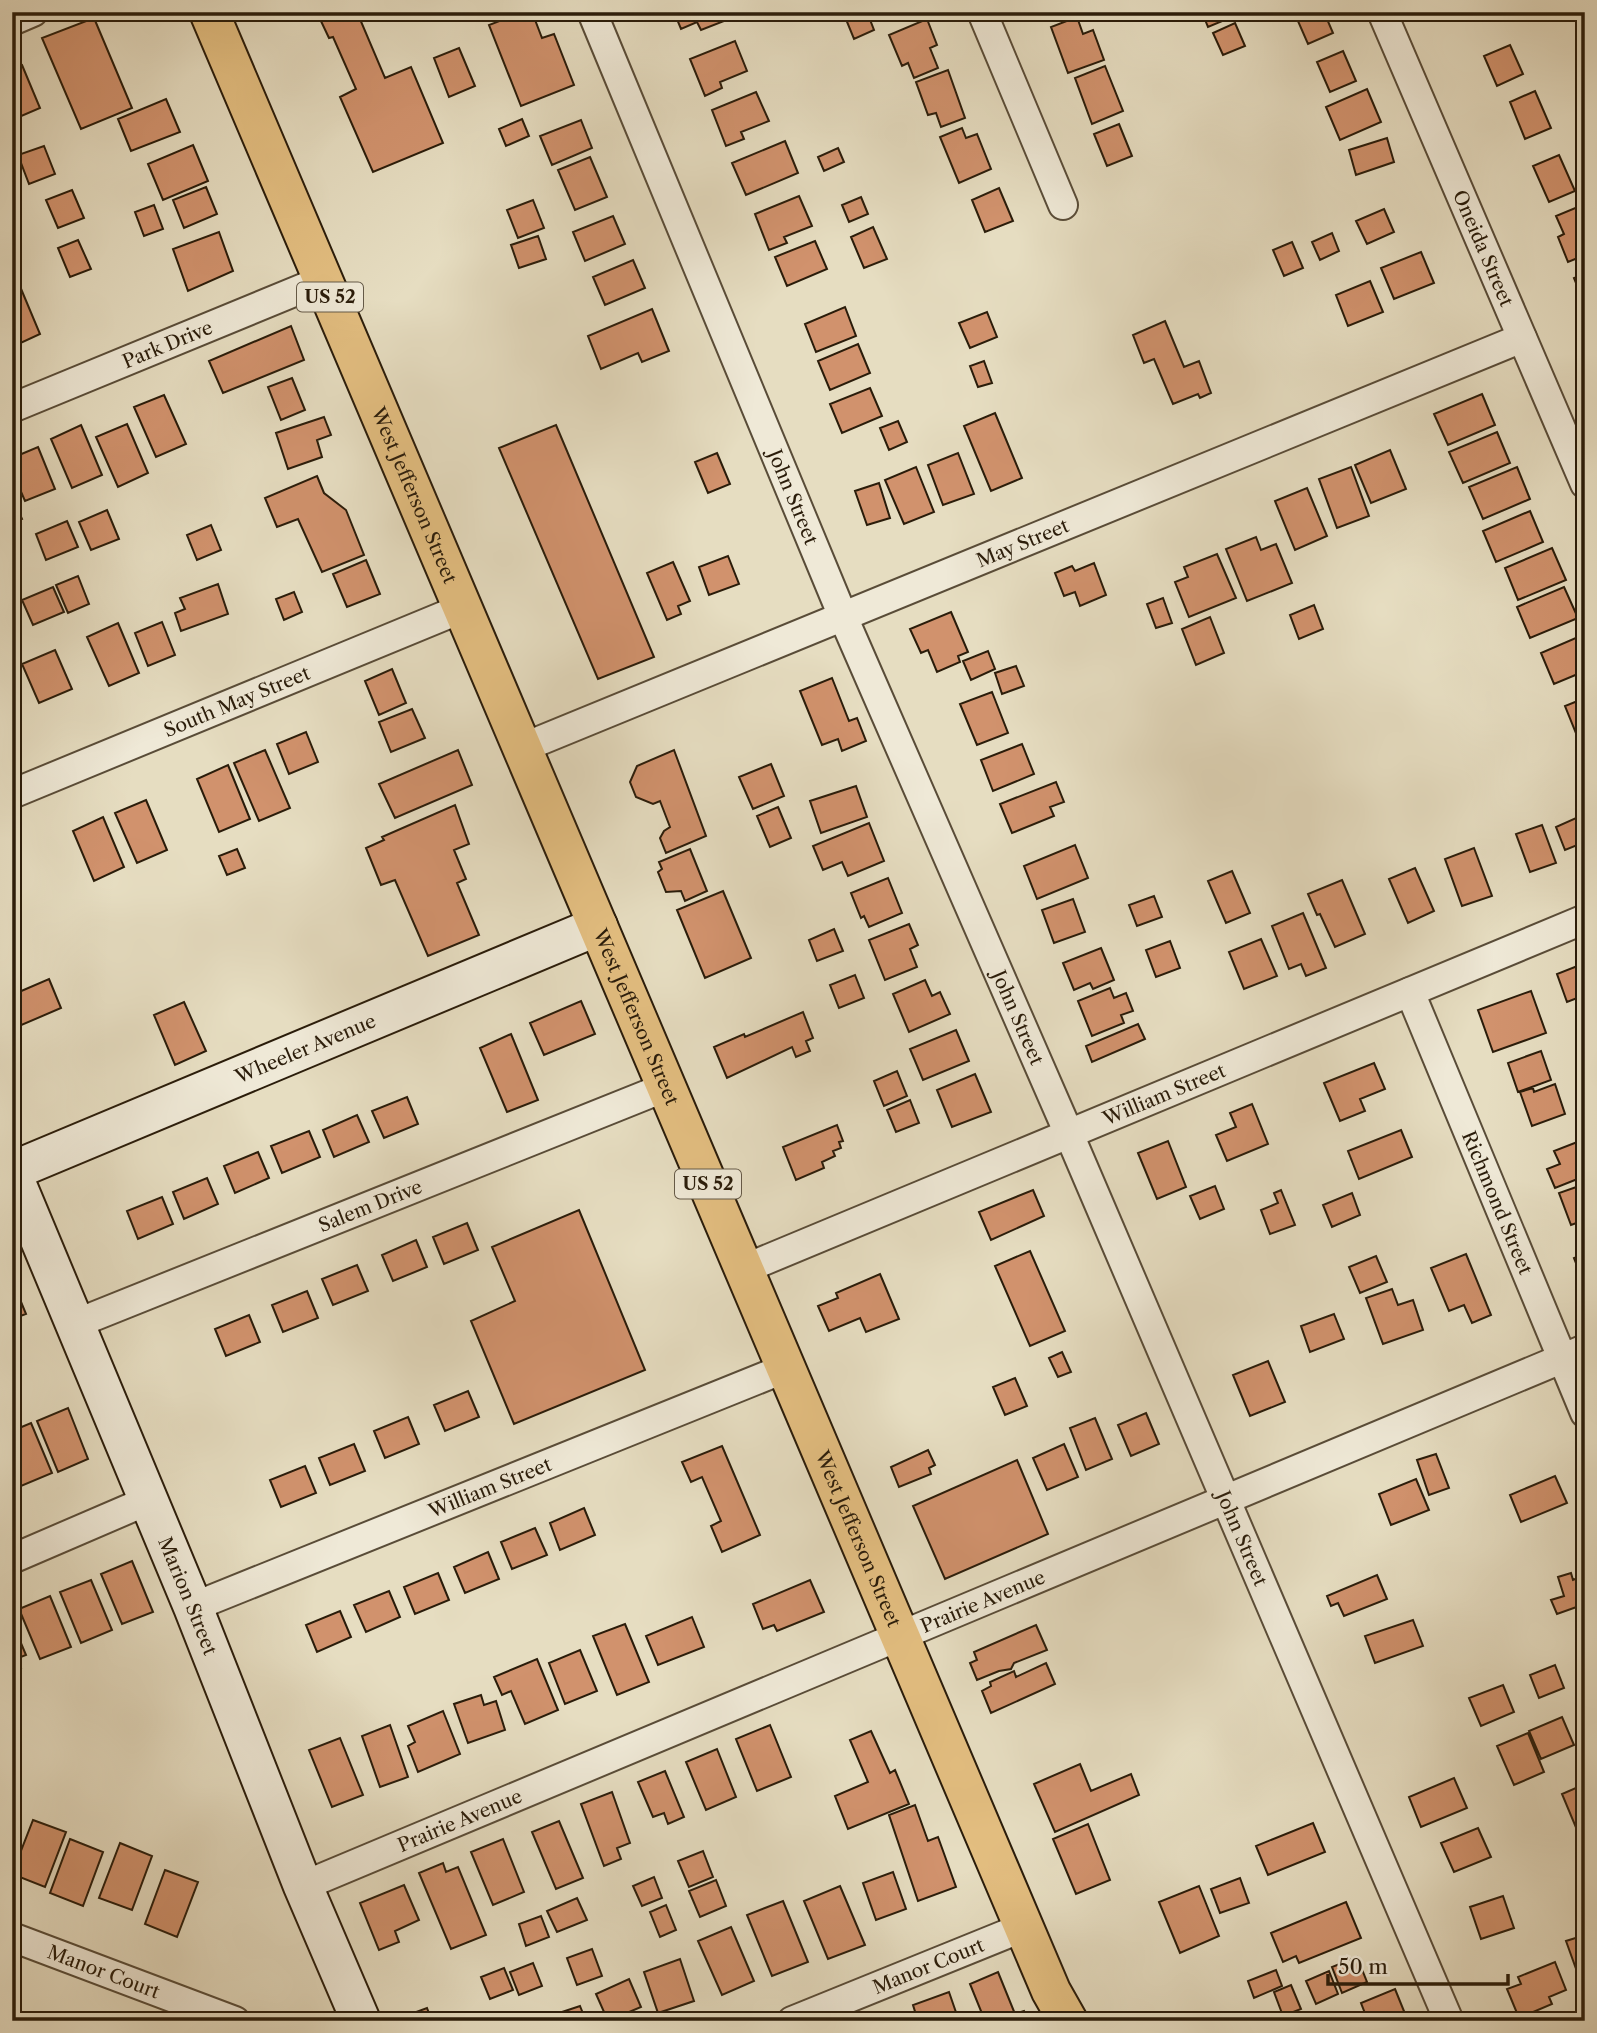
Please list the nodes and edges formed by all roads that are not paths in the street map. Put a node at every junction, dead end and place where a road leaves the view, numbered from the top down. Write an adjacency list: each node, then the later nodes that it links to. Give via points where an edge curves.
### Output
1 (33, 12): 6 (street)
2 (209, 12): 8 (main road, West Jefferson Street / US 52)
3 (592, 12): 13 (street, John Street)
4 (982, 12): 7 (street)
5 (1382, 12): 9 (street, Oneida Street)
6 (12, 21)
7 (1063, 205)
8 (323, 280): 10 (street, Park Drive); 12 (main road, West Jefferson Street / US 52)
9 (1522, 338): 11 (street, Oneida Street); 13 (street, May Street)
10 (12, 408)
11 (1585, 484)
12 (463, 608): 14 (main road, West Jefferson Street / US 52); 15 (street, South May Street)
13 (844, 618): 14 (street, May Street); 20 (street, John Street)
14 (522, 748): 17 (main road, West Jefferson Street / US 52)
15 (12, 794)
16 (1585, 919): 18 (street, William Street)
17 (598, 926): 19 (main road, West Jefferson Street / US 52); 21 (street, Wheeler Avenue)
18 (1409, 992): 20 (street, William Street); 24 (street, Richmond Street)
19 (666, 1087): 22 (main road, West Jefferson Street / US 52); 23 (street, Salem Drive)
20 (1069, 1134): 22 (street, William Street); 27 (street, John Street)
21 (14, 1181): 23 (street, Marion Street)
22 (744, 1269): 25 (main road, West Jefferson Street / US 52)
23 (75, 1324): 28 (street, Marion Street)
24 (1573, 1354): 26 (street, Richmond Street); 27 (street, Prairie Avenue)
25 (786, 1368): 30 (street, William Street); 31 (main road, West Jefferson Street / US 52)
26 (1585, 1413)
27 (1225, 1498): 31 (street, Prairie Avenue); 39 (street, John Street)
28 (149, 1500): 29 (street); 30 (street, Marion Street)
29 (12, 1559)
30 (193, 1607): 32 (street, Marion Street)
31 (899, 1634): 32 (street, Prairie Avenue); 33 (main road, West Jefferson Street / US 52)
32 (303, 1886): 37 (street, Marion Street)
33 (1024, 1927): 35 (main road, West Jefferson Street / US 52); 38 (street, Manor Court)
34 (12, 1937): 36 (street, Manor Court)
35 (1063, 2016)
36 (235, 2021)
37 (361, 2021)
38 (792, 2021)
39 (1449, 2021)

